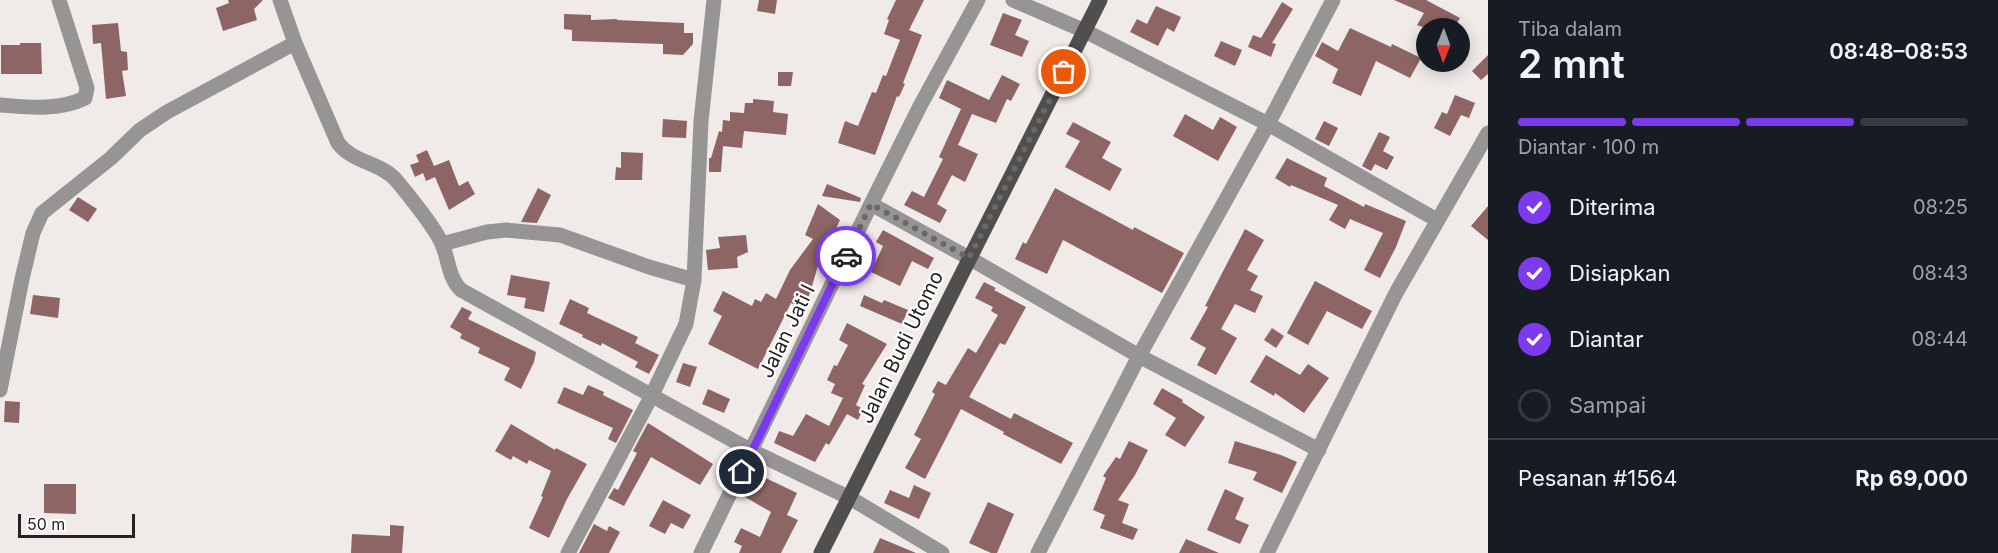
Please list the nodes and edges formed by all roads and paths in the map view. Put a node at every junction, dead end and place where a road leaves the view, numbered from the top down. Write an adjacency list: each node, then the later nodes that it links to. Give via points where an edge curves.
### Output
1 (59, 0): 10 (street, via 87,88 86,98 37,108)
2 (280, 0): 9 (street)
3 (714, 0): 17 (street, via 701,121)
4 (978, 0): 13 (street, Jalan Jati I)
5 (1013, 0): 8 (street)
6 (1100, 0): 8 (main road, Jalan Budi Utomo)
7 (1334, 0): 11 (street)
8 (1085, 31): 11 (street); 16 (main road, Jalan Budi Utomo)
9 (295, 43): 15 (street, via 338,143 350,156 379,167 395,180); 18 (street, via 140,130 42,213)
10 (0, 105)
11 (1268, 123): 14 (street); 19 (street)
12 (1488, 133): 14 (street)
13 (871, 204): 16 (street); 23 (street, Jalan Jati I)
14 (1437, 220): 22 (street, via 1396,293)
15 (442, 244): 17 (street, via 506,230 549,234); 21 (street, via 452,279 461,290)
16 (969, 258): 19 (street); 24 (main road, Jalan Budi Utomo)
17 (694, 280): 21 (street, via 686,324)
18 (5, 334): 20 (street)
19 (1139, 356): 22 (street); 29 (street)
20 (0, 390)
21 (651, 397): 23 (street); 25 (street)
22 (1319, 450): 30 (street)
23 (752, 451): 24 (street); 26 (street, Jalan Jati I)
24 (850, 498): 27 (main road, Jalan Budi Utomo); 28 (street)
25 (568, 553)
26 (701, 553)
27 (821, 553)
28 (942, 553)
29 (1038, 553)
30 (1267, 553)

